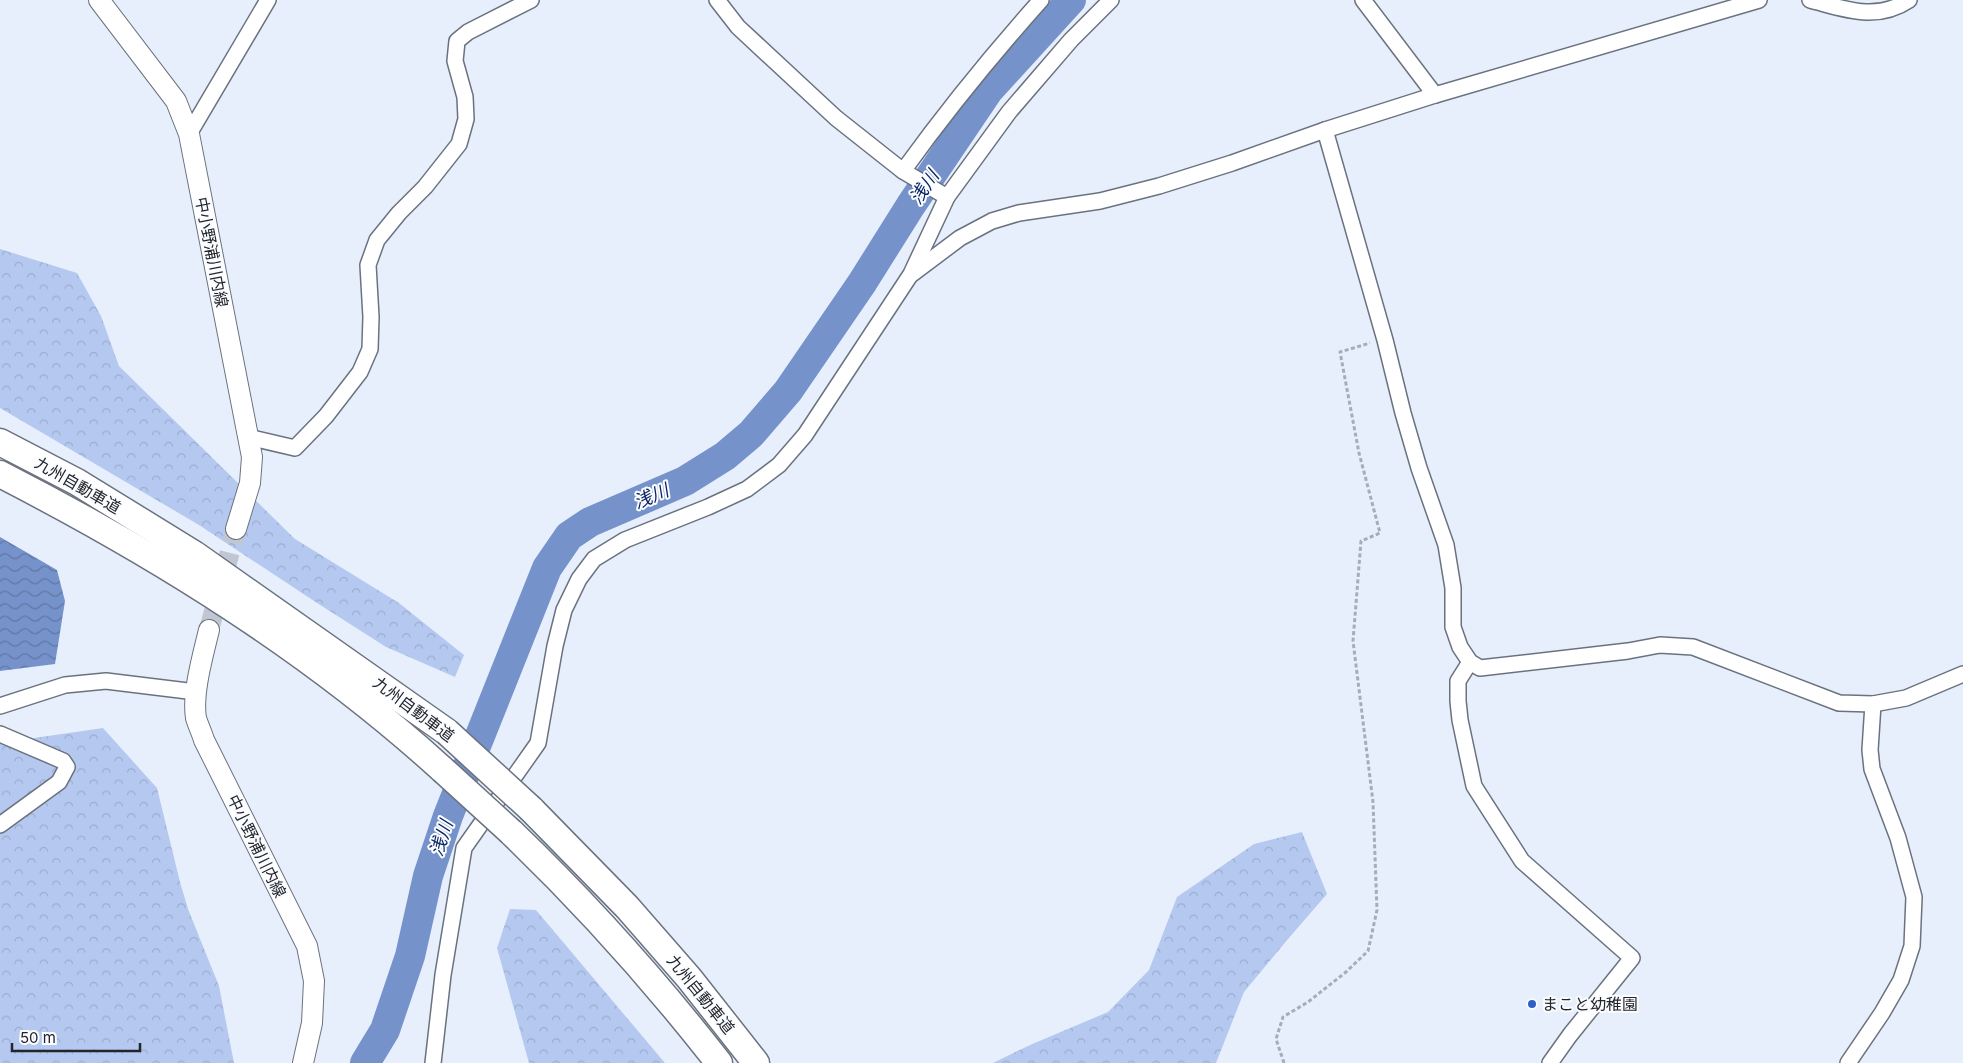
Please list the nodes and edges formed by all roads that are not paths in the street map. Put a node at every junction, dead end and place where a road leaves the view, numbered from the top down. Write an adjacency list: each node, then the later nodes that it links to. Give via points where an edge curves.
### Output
1 (98, 0): 13 (main road, 中小野浦川内線, via 176,101)
2 (268, 0): 13 (street)
3 (531, 0): 17 (street, via 468,32 457,41 455,61 465,96 464,127 459,144 377,240 368,265 370,349 360,372 326,416 295,448)
4 (717, 0): 14 (street, via 738,27 829,111)
5 (1041, 0): 14 (street, via 944,114)
6 (1112, 0): 15 (street, via 1070,40)
7 (1363, 0): 11 (street)
8 (1759, 0): 11 (street)
9 (1810, 0): 10 (street, via 1862,13 1888,11)
10 (1909, 0)
11 (1435, 95): 12 (street)
12 (1325, 130): 16 (street, via 1159,186 992,221 960,238); 22 (street, via 1416,458 1446,545 1453,588 1453,627)
13 (189, 134): 17 (main road, 中小野浦川内線)
14 (906, 173): 15 (street)
15 (943, 195): 16 (street)
16 (911, 274): 30 (street, via 805,435 779,465 747,489 626,540 594,559 579,579 564,610 555,646 538,743 464,848 443,975)
17 (248, 437): 20 (main road, 中小野浦川内線, via 252,457 250,483)
18 (0, 442): 32 (highway, 九州自動車道, bridge, via 77,482 194,554 447,732 530,809 627,908 690,978)
19 (0, 474): 31 (highway, 九州自動車道, bridge, via 60,504 176,572 287,645 400,731 511,832 605,927)
20 (236, 529)
21 (209, 630): 24 (main road, 中小野浦川内線)
22 (1470, 662): 25 (street, via 1480,668 1660,645 1693,648 1839,703); 33 (street, via 1458,681 1458,700 1474,786 1522,861 1632,958)
23 (1963, 674): 25 (street, via 1906,698)
24 (196, 692): 26 (street, via 106,681 65,685); 29 (main road, 中小野浦川内線, via 196,717 204,740 306,946 314,980 312,1023)
25 (1873, 704): 34 (street, via 1872,769 1898,838 1914,897 1912,946 1901,980)
26 (0, 706)
27 (0, 734): 28 (street, via 63,761 67,767 59,782)
28 (0, 825)
29 (303, 1063)
30 (433, 1063)
31 (719, 1063)
32 (756, 1063)
33 (1550, 1063)
34 (1848, 1063)

